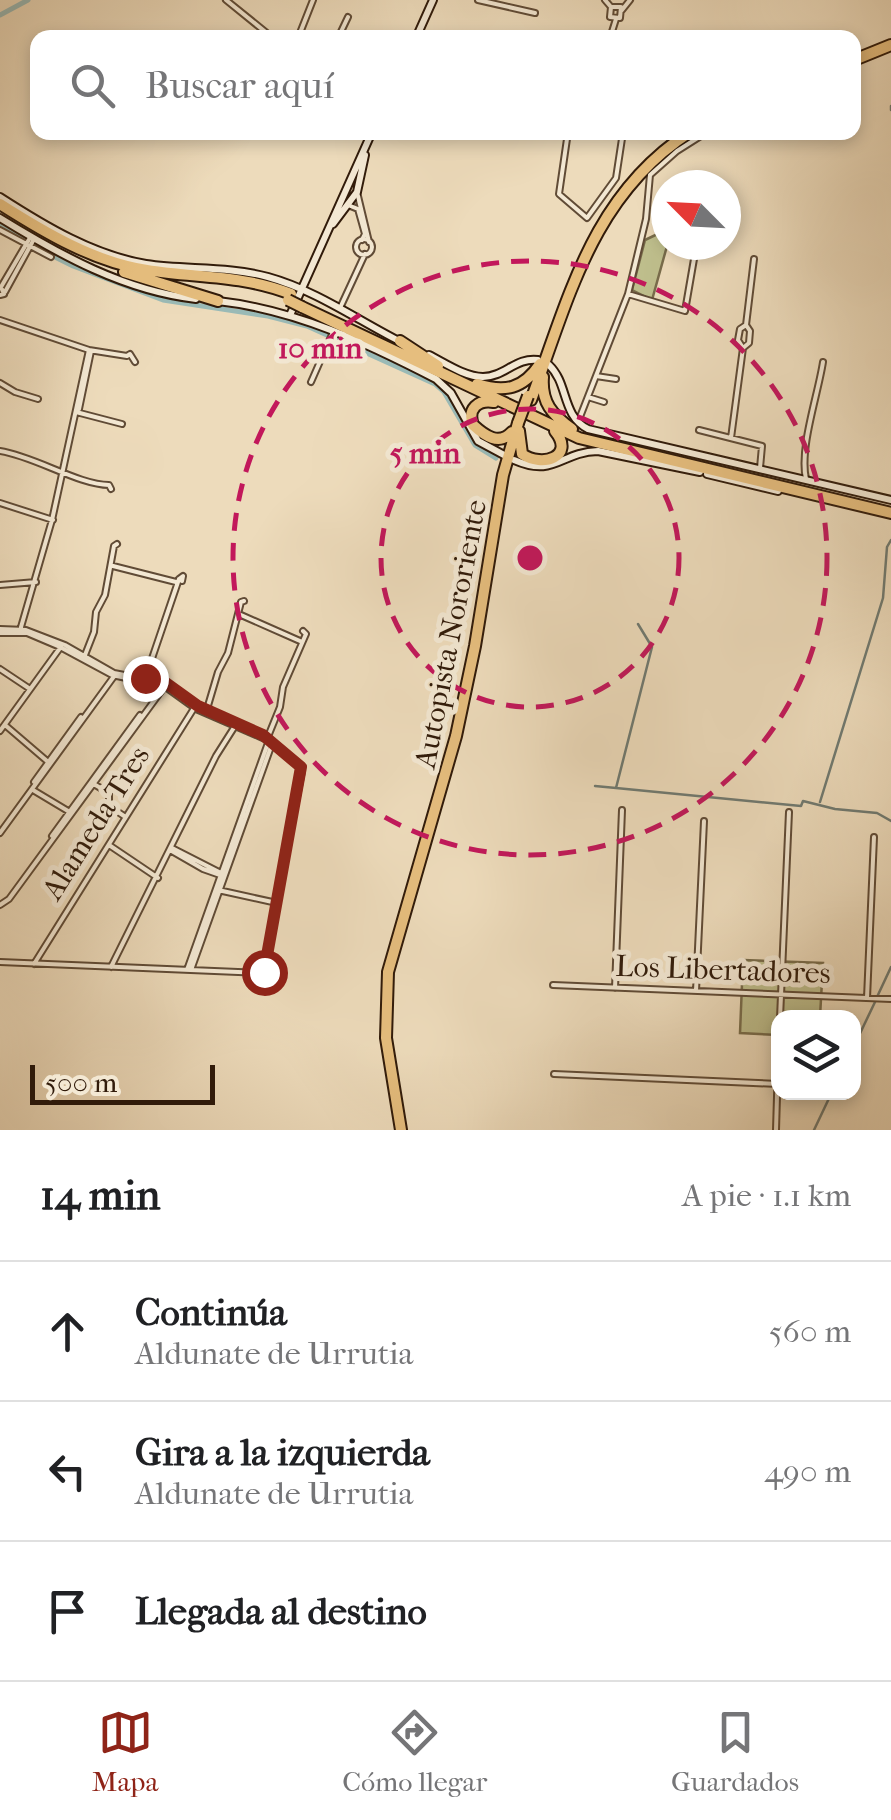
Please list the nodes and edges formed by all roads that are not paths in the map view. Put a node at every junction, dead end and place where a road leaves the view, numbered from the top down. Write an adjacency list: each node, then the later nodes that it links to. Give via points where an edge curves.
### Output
1 (312, 0): 13 (street)
2 (433, 0): 15 (street)
3 (478, 0): 9 (street)
4 (604, 0): 7 (street)
5 (630, 0): 8 (street)
6 (229, 2): 12 (street)
7 (611, 7): 8 (street); 11 (street)
8 (622, 10): 11 (street)
9 (534, 13)
10 (348, 17): 14 (street)
11 (616, 19): 16 (street)
12 (263, 30)
13 (301, 30)
14 (342, 30)
15 (420, 30)
16 (613, 30)
17 (891, 47): 18 (highway)
18 (861, 59)
19 (369, 140): 24 (street)
20 (567, 140): 21 (street, via 559,194 588,217 617,176)
21 (622, 140)
22 (677, 140): 56 (highway, Autopista Nororiente, via 606,215)
23 (697, 140): 43 (street, via 650,176)
24 (356, 176): 25 (street); 26 (street)
25 (358, 192): 28 (street); 36 (street)
26 (341, 198): 28 (street); 32 (street)
27 (0, 200): 30 (highway); 33 (street)
28 (348, 205): 32 (street); 34 (street, via 358,209)
29 (0, 217): 35 (street); 41 (highway)
30 (31, 222): 33 (highway); 44 (highway, via 125,266 238,279)
31 (0, 230): 35 (street)
32 (327, 233): 44 (street)
33 (64, 235): 44 (street, via 132,261 253,274)
34 (362, 240): 36 (street); 37 (street, via 356,245)
35 (30, 241): 38 (street); 42 (street); 45 (street, via 148,290)
36 (370, 242): 37 (street)
37 (362, 254): 46 (street)
38 (51, 257)
39 (694, 260): 43 (street, via 685,311)
40 (754, 263): 49 (street)
41 (124, 272): 44 (highway); 45 (highway)
42 (1, 294)
43 (628, 294): 59 (street)
44 (297, 298): 46 (street); 47 (street); 58 (highway)
45 (218, 301): 47 (street)
46 (341, 308): 51 (street)
47 (291, 314): 50 (street)
48 (0, 320): 53 (street)
49 (746, 325): 52 (street); 52 (street, via 738,340)
50 (333, 330): 54 (street); 61 (street)
51 (400, 341): 56 (street, via 479,377 522,360); 58 (highway)
52 (743, 348): 74 (street)
53 (90, 350): 55 (street); 68 (street)
54 (380, 352): 58 (highway); 76 (street, via 445,386 476,439)
55 (127, 356)
56 (543, 362): 63 (highway, via 516,387); 70 (highway, Autopista Nororiente, bridge); 71 (street, via 560,378); 71 (highway, via 546,404)
57 (823, 362): 80 (street)
58 (436, 369): 63 (highway); 67 (highway)
59 (596, 376): 60 (street); 64 (street)
60 (616, 379)
61 (311, 382)
62 (0, 383): 65 (street)
63 (477, 384): 71 (highway)
64 (588, 396): 66 (street); 71 (street)
65 (34, 397)
66 (604, 402)
67 (500, 403): 70 (highway, via 476,405 475,427 498,440); 72 (highway)
68 (77, 412): 69 (street); 79 (street)
69 (117, 423)
70 (520, 426): 72 (highway, via 523,455 551,461 562,444); 136 (highway, Autopista Nororiente, via 503,474 456,736 388,972 386,1038)
71 (575, 426): 78 (street); 83 (highway)
72 (550, 427): 83 (highway, via 611,448)
73 (699, 430): 74 (street)
74 (731, 438): 78 (street, via 763,446)
75 (0, 451): 79 (street)
76 (504, 455)
77 (514, 460): 83 (street, via 542,468 598,450)
78 (760, 468): 80 (street)
79 (65, 471): 81 (street); 84 (street)
80 (806, 479): 83 (street)
81 (106, 487)
82 (0, 503): 84 (street)
83 (890, 509)
84 (53, 520): 87 (street)
85 (116, 549): 86 (street)
86 (111, 566): 94 (street); 97 (street, via 180,582)
87 (35, 582): 88 (street); 91 (street)
88 (0, 585)
89 (242, 606): 90 (street)
90 (240, 614): 101 (street); 104 (street, via 302,639)
91 (21, 630): 92 (street); 93 (street)
92 (0, 631)
93 (62, 646): 94 (street); 99 (street)
94 (84, 658): 96 (street)
95 (0, 669): 99 (street)
96 (114, 674): 97 (street); 105 (street)
97 (146, 680): 98 (street)
98 (164, 684): 100 (street); 106 (street)
99 (30, 689): 103 (street)
100 (196, 707): 101 (street); 111 (street, Alameda Tres)
101 (206, 712): 102 (street)
102 (238, 724): 104 (street); 116 (street)
103 (2, 728): 105 (street)
104 (270, 741): 117 (street); 120 (street, via 302,770)
105 (49, 764): 107 (street)
106 (92, 783): 110 (street); 111 (street)
107 (30, 789): 110 (street); 113 (street)
108 (622, 810): 127 (street)
109 (789, 812): 129 (street)
110 (71, 813): 121 (street)
111 (127, 818): 115 (street, Alameda Tres)
112 (704, 820): 128 (street)
113 (0, 831)
114 (874, 837): 130 (street)
115 (110, 845): 118 (street); 123 (street, Alameda Tres)
116 (171, 849): 117 (street); 118 (street)
117 (223, 875): 119 (street)
118 (157, 877): 124 (street)
119 (218, 890): 120 (street); 125 (street)
120 (277, 903): 125 (street, via 263,973)
121 (0, 904)
122 (0, 962): 123 (street)
123 (36, 964): 124 (street)
124 (112, 967): 125 (street)
125 (189, 970)
126 (554, 985): 127 (street, Los Libertadores)
127 (614, 988): 128 (street, Los Libertadores)
128 (696, 991): 129 (street, Los Libertadores)
129 (781, 995): 130 (street, Los Libertadores); 132 (street)
130 (867, 998): 131 (street, Los Libertadores)
131 (891, 1000)
132 (780, 1010)
133 (554, 1074): 134 (street)
134 (771, 1084)
135 (777, 1100): 137 (street)
136 (403, 1130)
137 (776, 1130)

